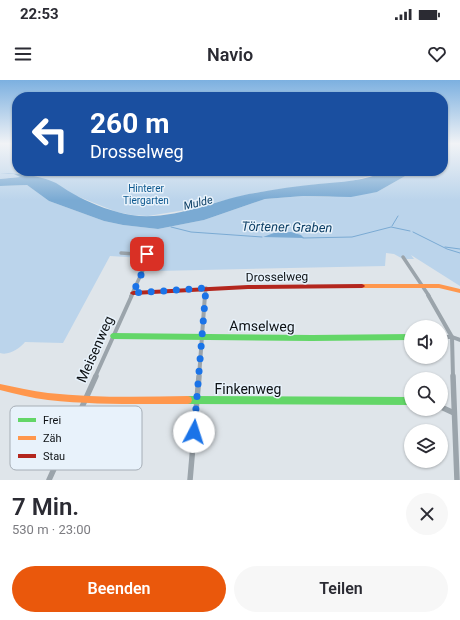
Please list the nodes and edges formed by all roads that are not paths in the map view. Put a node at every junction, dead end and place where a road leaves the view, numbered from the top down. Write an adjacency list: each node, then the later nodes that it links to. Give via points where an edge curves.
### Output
1 (120, 253): 6 (street, Meisenweg, via 150,255)
2 (403, 257): 3 (street)
3 (423, 286): 4 (street, Drosselweg); 5 (street, Drosselweg); 11 (street)
4 (206, 288): 6 (street, Drosselweg); 8 (street)
5 (460, 291)
6 (133, 293): 7 (street, Meisenweg)
7 (113, 336): 8 (street, Amselweg); 14 (street, Meisenweg)
8 (202, 337): 9 (street, Amselweg); 15 (street)
9 (404, 337)
10 (448, 337): 11 (street)
11 (452, 337): 12 (street); 19 (street)
12 (460, 340)
13 (0, 387): 14 (street, Finkenweg, via 18,392)
14 (84, 400): 15 (street, Finkenweg); 17 (street, Meisenweg)
15 (197, 400): 16 (street, Finkenweg); 22 (street)
16 (404, 401)
17 (81, 406)
18 (448, 410): 19 (street)
19 (454, 413): 23 (street)
20 (53, 470): 21 (street, Meisenweg)
21 (49, 480)
22 (190, 480)
23 (457, 480)

